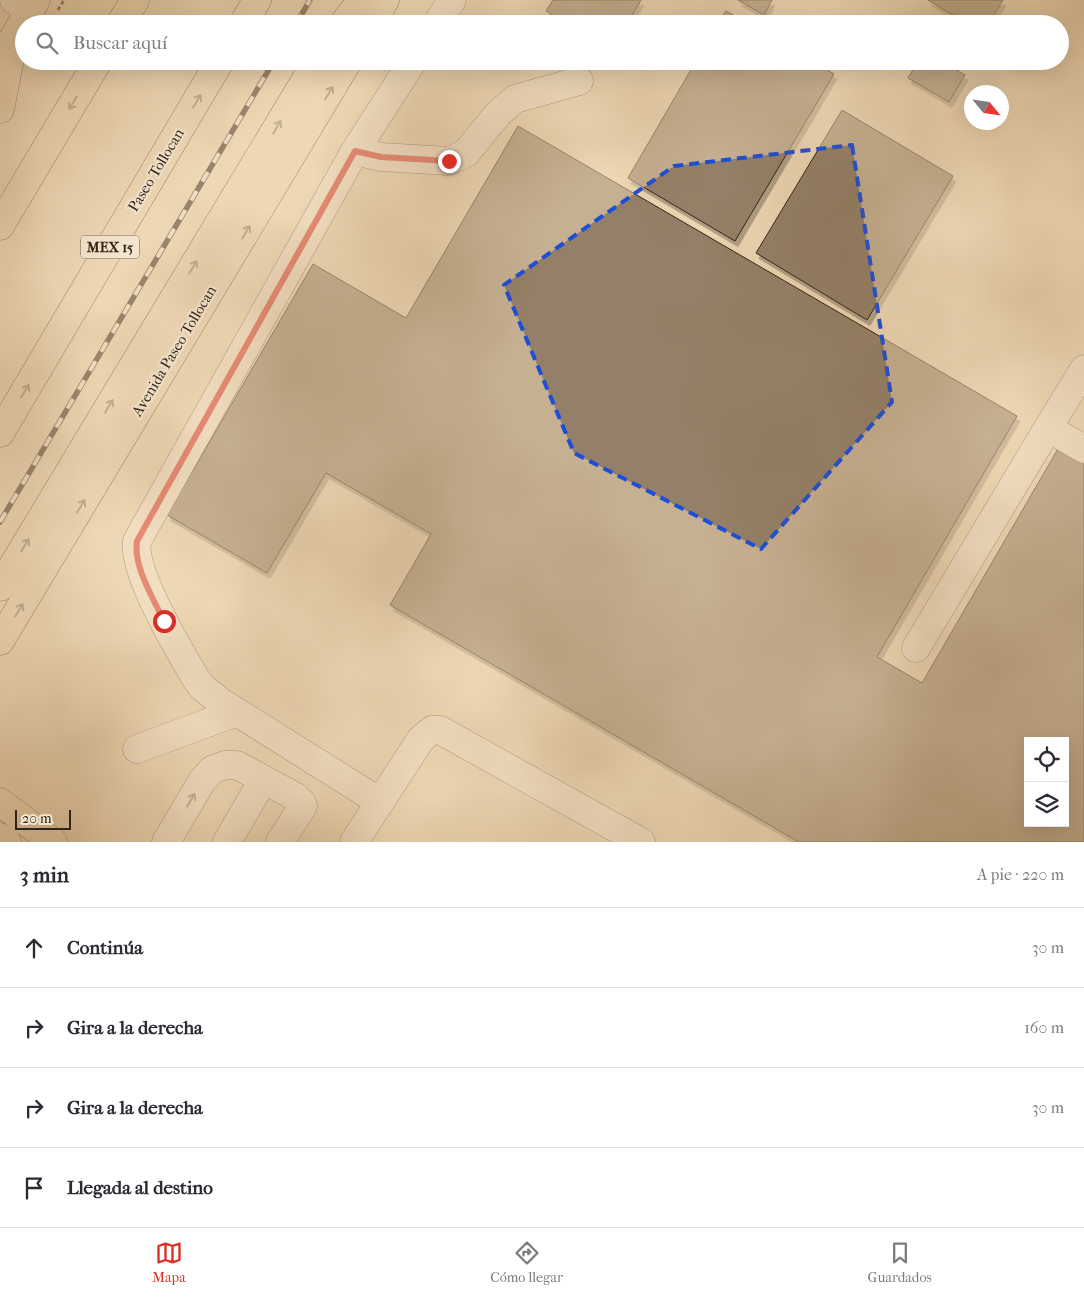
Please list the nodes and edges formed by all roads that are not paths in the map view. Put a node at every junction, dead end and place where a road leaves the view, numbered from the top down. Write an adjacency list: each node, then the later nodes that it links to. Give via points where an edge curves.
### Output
1 (134, 0): 8 (main road)
2 (257, 0): 9 (main road)
3 (362, 0): 10 (main road)
4 (385, 0): 11 (main road)
5 (452, 0): 12 (lane)
6 (27, 3): 7 (main road)
7 (23, 15)
8 (125, 15)
9 (248, 15)
10 (350, 15)
11 (376, 15)
12 (443, 15)
13 (14, 38): 14 (main road); 21 (main road)
14 (0, 61)
15 (93, 70): 23 (main road, one-way to 23)
16 (215, 70): 26 (main road, Paseo Tollocan / MEX 15, one-way to 16)
17 (312, 70): 28 (main road, Avenida Paseo Tollocan, one-way to 17)
18 (343, 70): 29 (main road, Avenida Paseo Tollocan, one-way to 18)
19 (407, 70): 22 (lane)
20 (579, 81): 22 (lane, via 515,99 498,114 466,153 449,161 381,157)
21 (0, 109)
22 (355, 151): 31 (lane, via 137,541 139,567 196,679 210,694)
23 (0, 226)
24 (1084, 369): 25 (lane)
25 (1048, 428): 27 (lane); 30 (lane)
26 (0, 433)
27 (1084, 448)
28 (0, 586)
29 (0, 641)
30 (916, 648)
31 (237, 712): 32 (lane); 35 (lane)
32 (137, 749)
33 (264, 780): 39 (lane, one-way to 33, via 202,781 212,770 237,765); 40 (lane); 41 (lane, via 296,797 303,806)
34 (0, 802): 38 (main road)
35 (380, 802): 42 (lane); 43 (lane, via 421,739 432,730 440,730)
36 (0, 837): 37 (main road)
37 (7, 842)
38 (53, 842)
39 (166, 842)
40 (226, 842)
41 (280, 842)
42 (354, 842)
43 (640, 842)

